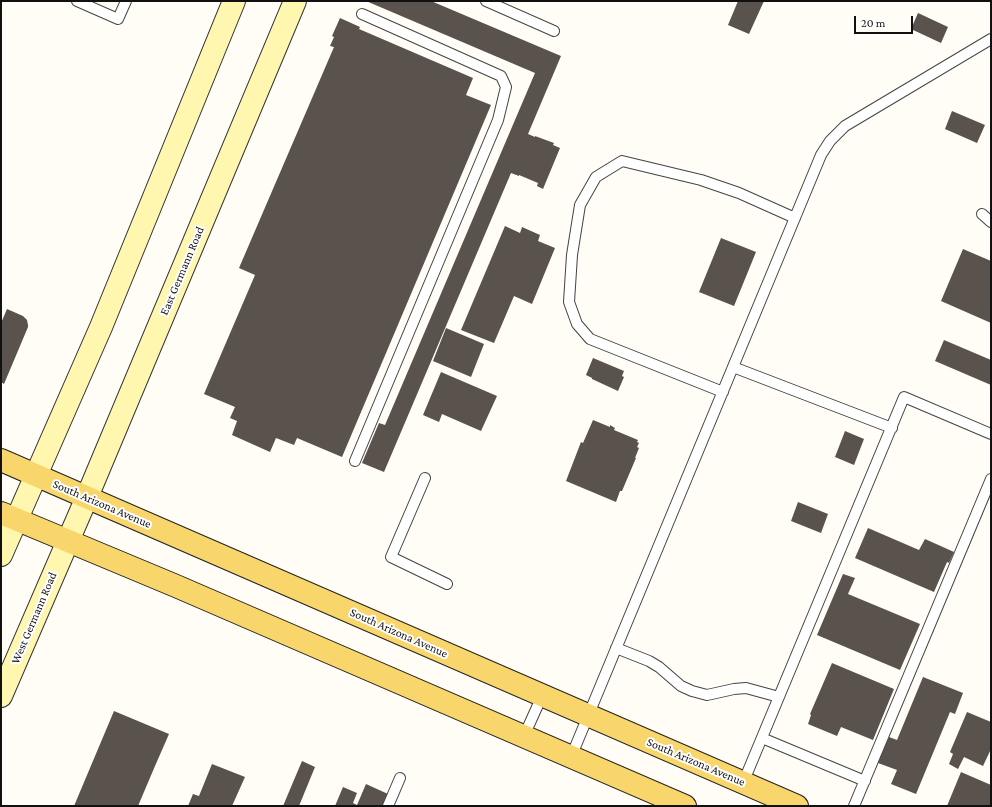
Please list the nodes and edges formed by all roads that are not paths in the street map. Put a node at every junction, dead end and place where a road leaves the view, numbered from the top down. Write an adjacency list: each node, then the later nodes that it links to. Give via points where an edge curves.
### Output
1 (77, 1): 2 (lane, via 118,19)
2 (126, 1)
3 (234, 1): 18 (main road, via 101,326)
4 (295, 1): 21 (main road, East Germann Road)
5 (486, 1): 7 (lane)
6 (362, 14): 17 (lane, via 501,76 506,87 498,120)
7 (554, 31)
8 (991, 39): 10 (lane, via 845,126 821,155)
9 (982, 214): 11 (lane)
10 (795, 218): 12 (lane); 13 (lane, via 702,180 622,162 596,177 580,205 572,255 569,302 577,324 590,339)
11 (991, 222)
12 (733, 367): 13 (lane); 14 (lane)
13 (723, 392): 26 (lane)
14 (892, 428): 15 (lane, via 904,397); 29 (lane)
15 (991, 434)
16 (1, 460): 18 (main road, South Arizona Avenue)
17 (355, 461)
18 (36, 475): 21 (main road, South Arizona Avenue); 22 (main road)
19 (425, 478): 25 (lane, via 391,558)
20 (991, 478): 35 (lane)
21 (87, 497): 23 (main road, East Germann Road); 28 (main road, South Arizona Avenue)
22 (8, 516): 23 (main road); 24 (main road)
23 (67, 541): 27 (main road, West Germann Road); 31 (main road)
24 (1, 555)
25 (447, 584)
26 (616, 648): 29 (lane, via 649,661 681,686 692,691 707,694 746,688); 30 (lane)
27 (1, 696)
28 (542, 696): 30 (main road, South Arizona Avenue); 31 (lane)
29 (779, 697): 32 (lane)
30 (588, 716): 33 (lane); 36 (main road, South Arizona Avenue)
31 (524, 736): 33 (main road)
32 (762, 738): 35 (lane); 36 (lane)
33 (571, 757): 38 (main road)
34 (400, 778): 37 (lane)
35 (865, 781): 40 (lane)
36 (743, 783): 39 (main road, South Arizona Avenue)
37 (388, 806)
38 (686, 806)
39 (796, 806)
40 (854, 806)

